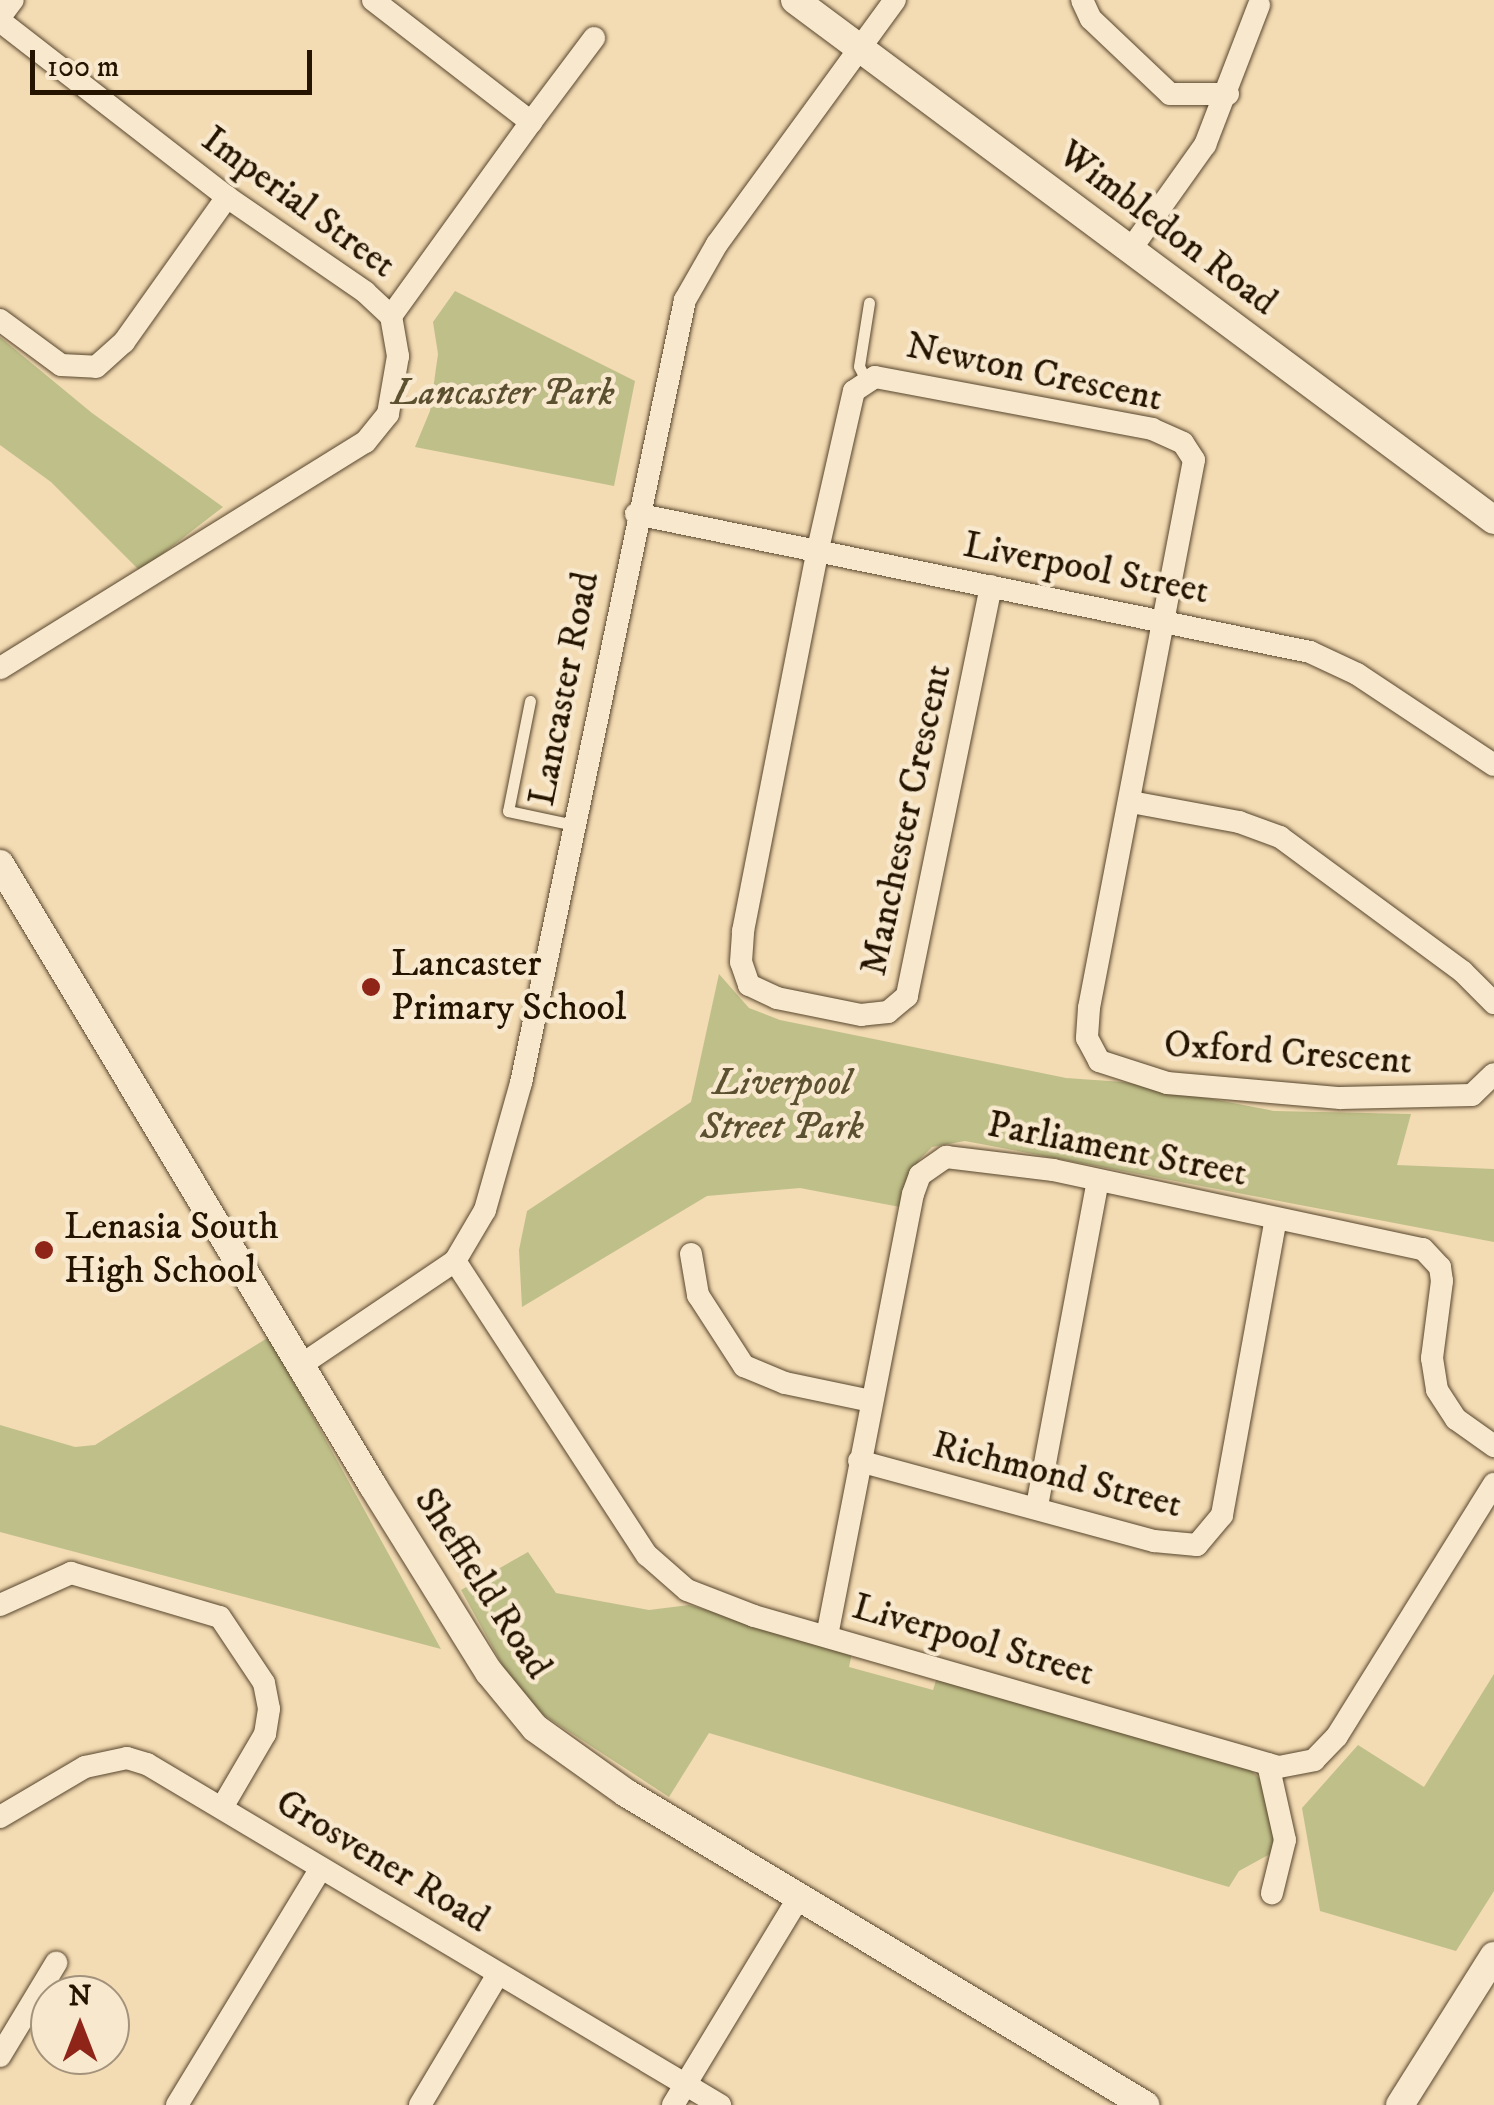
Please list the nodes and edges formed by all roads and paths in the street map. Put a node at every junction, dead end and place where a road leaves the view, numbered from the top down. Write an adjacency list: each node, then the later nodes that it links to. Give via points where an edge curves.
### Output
1 (13, 0): 7 (street)
2 (374, 0): 11 (street)
3 (795, 0): 9 (street, Wimbledon Road)
4 (895, 0): 9 (street, Lancaster Road)
5 (1082, 0): 10 (street, via 1092,20 1170,94)
6 (1259, 5): 10 (street)
7 (0, 19): 12 (street, Imperial Street)
8 (594, 38): 11 (street)
9 (861, 50): 13 (street, Wimbledon Road); 18 (street, Lancaster Road, via 717,244 684,300)
10 (1228, 94): 13 (street, via 1185,178)
11 (532, 122): 15 (street)
12 (227, 197): 15 (street, Imperial Street, via 302,244); 16 (street, via 124,342 96,367 61,364)
13 (1131, 250): 19 (street, Wimbledon Road)
14 (869, 303): 17 (lane, via 859,366)
15 (391, 316): 23 (street, Imperial Street, via 398,356 394,399 365,442)
16 (0, 320)
17 (865, 378): 20 (street, Newton Crescent, via 854,391); 22 (street, Newton Crescent, via 1066,410 1183,442 1195,474)
18 (636, 514): 20 (street, Liverpool Street); 27 (street, Lancaster Road)
19 (1494, 520)
20 (818, 549): 21 (street, Liverpool Street); 21 (street, Manchester Crescent, via 741,949 749,985 777,998 862,1015 888,1012 908,996)
21 (991, 586): 22 (street, Liverpool Street)
22 (1164, 621): 25 (street, Liverpool Street, via 1333,660); 26 (street, Oxford Crescent)
23 (0, 668)
24 (530, 702): 27 (lane, via 508,811)
25 (1494, 765)
26 (1131, 802): 29 (street, via 1280,837 1434,949); 30 (street, Oxford Crescent, via 1086,1023 1099,1061 1127,1075 1183,1086 1385,1100 1472,1095)
27 (574, 825): 34 (street, Lancaster Road, via 503,1160 485,1210)
28 (0, 864): 35 (street, Sheffield Road)
29 (1494, 1003)
30 (1494, 1074)
31 (1098, 1181): 32 (street, Parliament Street); 36 (street, Parliament Street, via 962,1155 930,1164 912,1194); 40 (street)
32 (1276, 1219): 37 (street, Parliament Street, via 1410,1244 1434,1256 1442,1281 1432,1358 1438,1390 1456,1420); 40 (street, Richmond Street, via 1214,1530 1197,1545 1178,1546)
33 (691, 1254): 36 (street, via 698,1294 744,1366 786,1384)
34 (454, 1261): 35 (street, Lancaster Road); 42 (street, Liverpool Street, via 662,1572 720,1605)
35 (301, 1364): 48 (street, Sheffield Road, via 489,1672 534,1728 626,1793)
36 (871, 1401): 38 (street, Parliament Street)
37 (1494, 1446)
38 (860, 1461): 40 (street, Richmond Street); 42 (street, Parliament Street)
39 (1494, 1484): 43 (street, Liverpool Street, via 1337,1736 1314,1760)
40 (1038, 1506)
41 (0, 1605): 44 (street, via 72,1573 220,1617 264,1683 269,1709 265,1734)
42 (827, 1636): 43 (street, Liverpool Street)
43 (1268, 1764): 47 (street, via 1285,1840)
44 (224, 1806): 45 (street, Grosvener Road, via 127,1758 85,1767); 46 (street, Grosvener Road)
45 (0, 1817)
46 (322, 1868): 51 (street, Grosvener Road); 54 (street)
47 (1272, 1893)
48 (800, 1895): 53 (street); 58 (street, Sheffield Road)
49 (1494, 1956): 59 (street)
50 (56, 1963): 52 (street)
51 (498, 1974): 53 (street, Grosvener Road); 55 (street)
52 (0, 2056)
53 (686, 2084): 56 (street); 57 (street, Grosvener Road)
54 (177, 2105)
55 (420, 2105)
56 (673, 2105)
57 (720, 2105)
58 (1145, 2105)
59 (1400, 2105)

